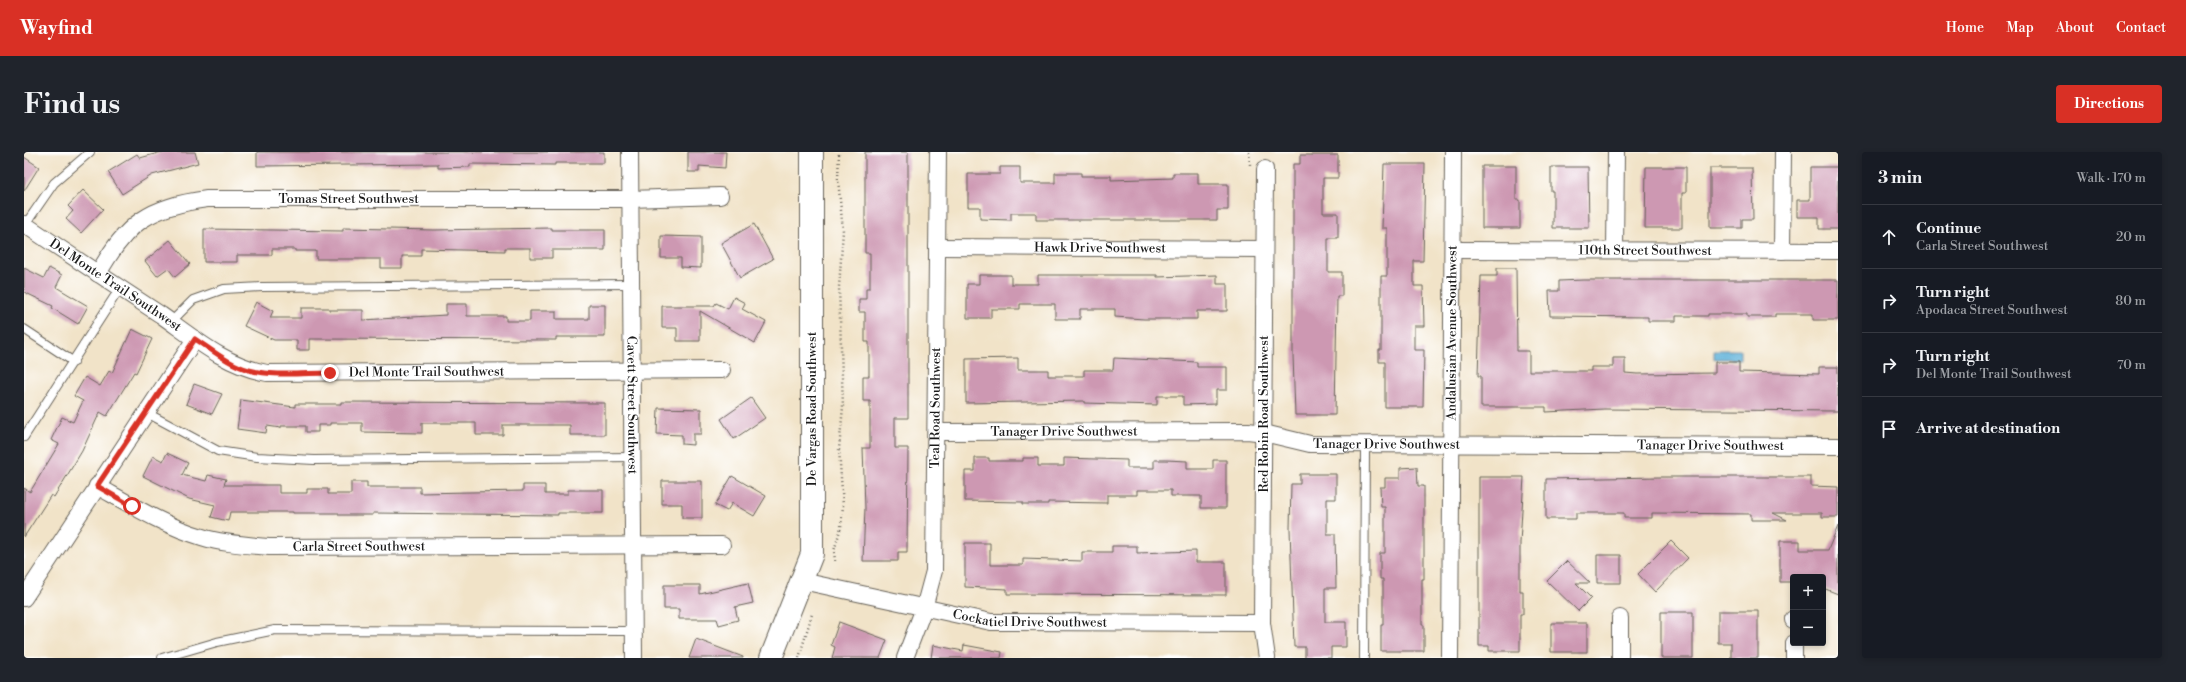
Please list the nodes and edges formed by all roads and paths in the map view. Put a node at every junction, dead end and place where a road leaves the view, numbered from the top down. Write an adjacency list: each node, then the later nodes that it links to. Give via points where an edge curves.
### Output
1 (90, 152): 12 (lane, via 54,183)
2 (630, 152): 11 (street, Cavett Street Southwest)
3 (812, 152): 40 (street, De Vargas Road Southwest, via 812,554)
4 (839, 152): 39 (path, via 838,179 843,231 839,287 843,408 839,450 843,506 841,527 834,552)
5 (938, 152): 13 (street, Teal Road Southwest)
6 (1453, 152): 15 (street, Andalusian Avenue Southwest)
7 (1616, 152): 16 (street)
8 (1783, 152): 17 (street)
9 (1265, 169): 14 (street, Red Robin Road Southwest)
10 (720, 196): 11 (street, Tomas Street Southwest)
11 (630, 198): 19 (street, Tomas Street Southwest, via 207,198 167,206 149,215 122,237); 20 (street, Cavett Street Southwest)
12 (25, 225): 19 (street, Del Monte Trail Southwest)
13 (937, 247): 14 (street, Hawk Drive Southwest); 29 (street, Teal Road Southwest)
14 (1264, 249): 30 (street, Red Robin Road Southwest)
15 (1453, 250): 16 (street, 110th Street Southwest); 33 (street, Andalusian Avenue Southwest)
16 (1615, 250): 17 (street, 110th Street Southwest)
17 (1782, 250): 18 (street, 110th Street Southwest)
18 (1838, 251)
19 (98, 274): 21 (street, Del Monte Trail Southwest)
20 (631, 284): 22 (lane, via 224,289 193,300); 27 (street, Cavett Street Southwest)
21 (120, 288): 22 (street, Del Monte Trail Southwest); 25 (lane)
22 (171, 322): 24 (street, Del Monte Trail Southwest)
23 (24, 329): 25 (lane)
24 (195, 339): 27 (street, Del Monte Trail Southwest, via 231,362 248,370 267,373); 28 (street)
25 (74, 362): 31 (lane)
26 (722, 370): 27 (street, Del Monte Trail Southwest)
27 (633, 372): 35 (street, Cavett Street Southwest)
28 (148, 413): 35 (lane, via 218,451 258,457 314,460); 36 (street)
29 (936, 432): 30 (street, Tanager Drive Southwest); 42 (street, Teal Road Southwest, via 934,571)
30 (1264, 433): 32 (street, Tanager Drive Southwest, via 1310,444); 45 (street, Red Robin Road Southwest)
31 (24, 437)
32 (1365, 444): 33 (street, Tanager Drive Southwest); 54 (lane)
33 (1451, 445): 34 (street, Tanager Drive Southwest); 55 (street, Andalusian Avenue Southwest)
34 (1838, 446)
35 (633, 457): 37 (street, Cavett Street Southwest)
36 (97, 486): 37 (street, Carla Street Southwest, via 175,527 227,543 308,548); 41 (street)
37 (634, 545): 38 (street, Carla Street Southwest); 46 (street, Cavett Street Southwest)
38 (722, 545)
39 (835, 561)
40 (802, 581): 42 (street, Cockatiel Drive Southwest); 50 (street, De Vargas Road Southwest)
41 (24, 598)
42 (924, 608): 45 (street, Cockatiel Drive Southwest, via 991,622); 52 (street, Teal Road Southwest)
43 (812, 614): 51 (path)
44 (1620, 618): 56 (street)
45 (1262, 623): 53 (street, Red Robin Road Southwest)
46 (634, 631): 48 (lane, via 275,630 217,642); 49 (street, Cavett Street Southwest)
47 (1794, 646): 57 (street)
48 (162, 658)
49 (634, 658)
50 (771, 658)
51 (799, 658)
52 (905, 658)
53 (1267, 658)
54 (1364, 658)
55 (1450, 658)
56 (1620, 658)
57 (1794, 658)

